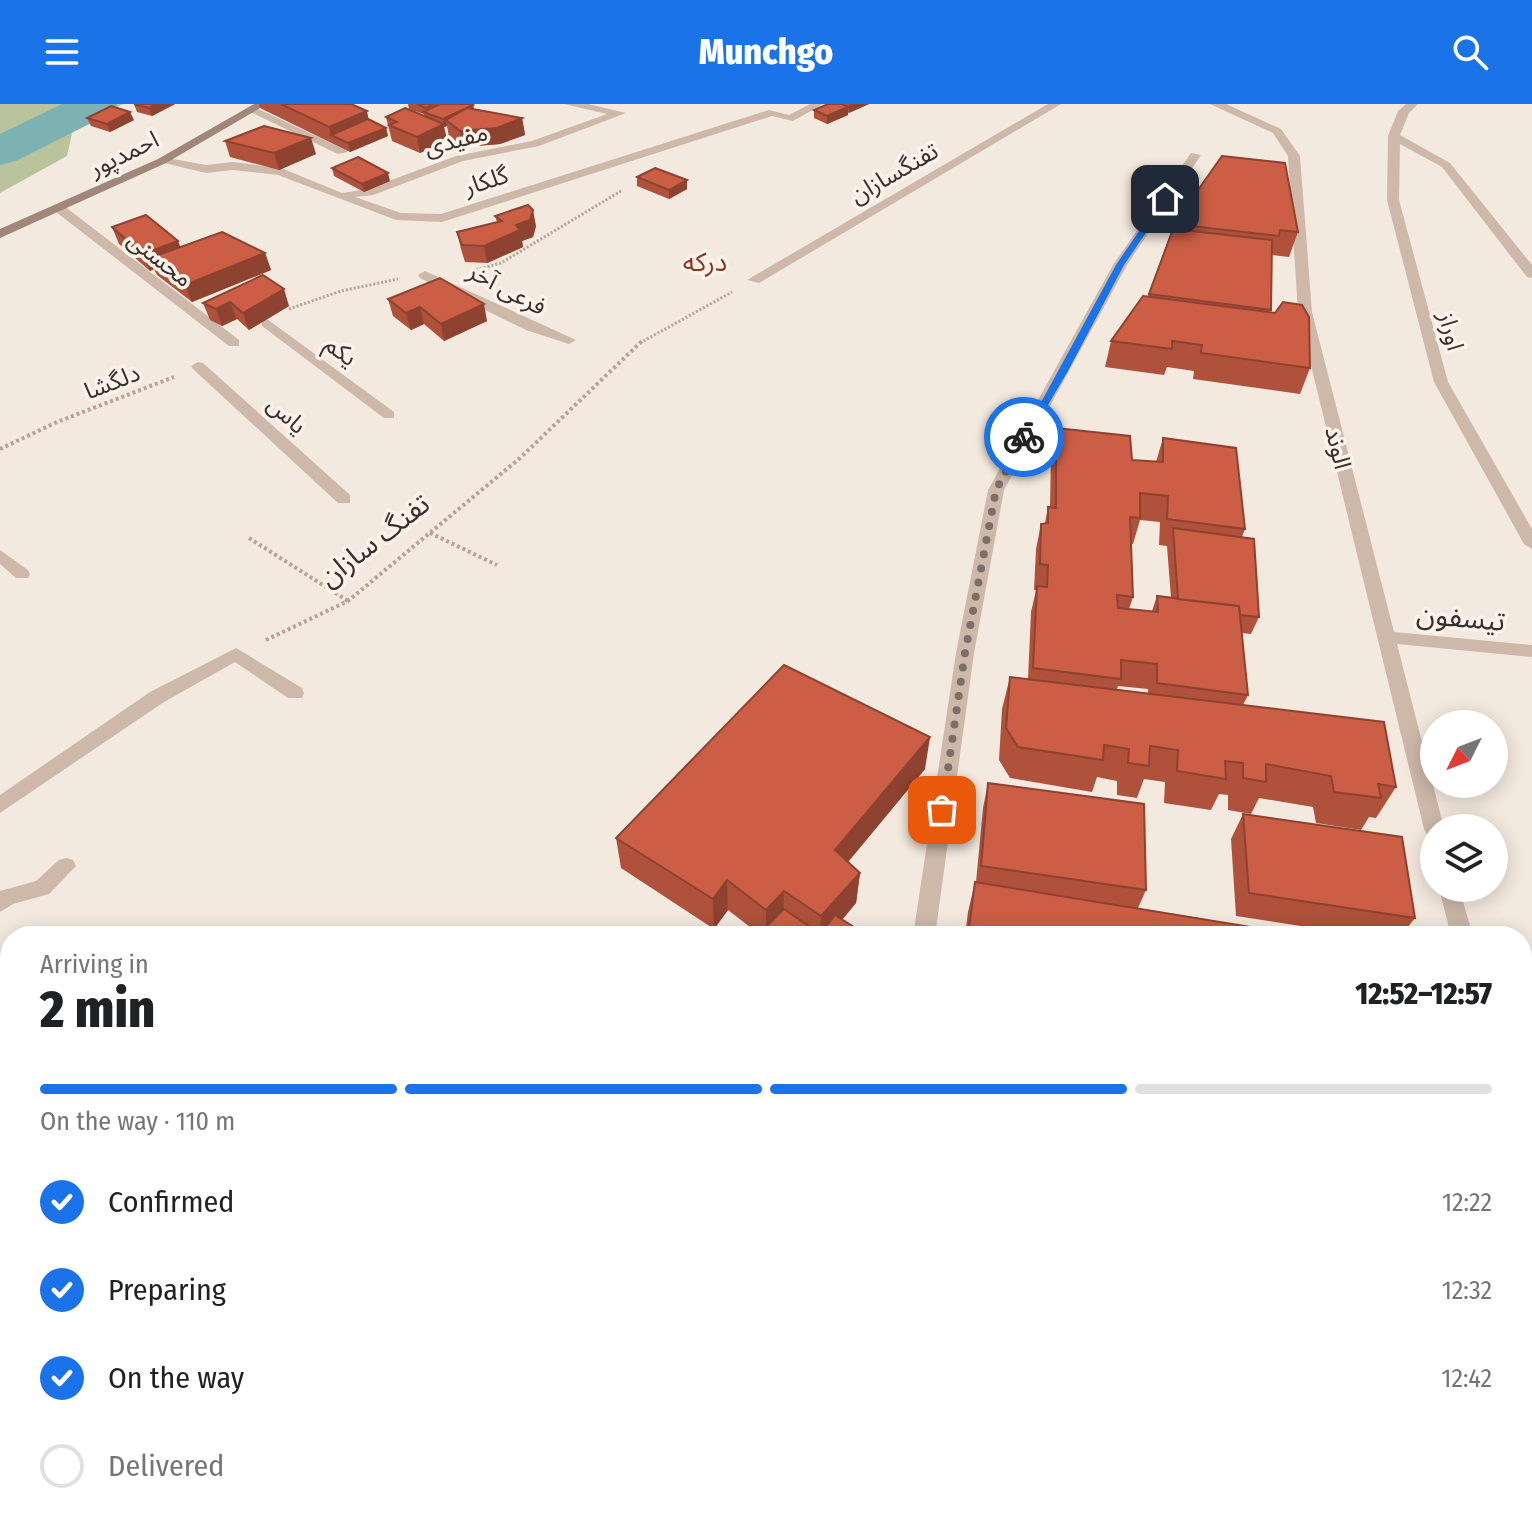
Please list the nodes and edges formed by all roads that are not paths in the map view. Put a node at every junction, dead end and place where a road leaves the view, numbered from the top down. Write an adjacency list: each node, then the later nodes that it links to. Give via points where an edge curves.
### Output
1 (569, 104): 11 (street, مفیدی, via 620,113 535,144 460,158 369,192)
2 (818, 104): 11 (street, گلکار, via 789,119 773,112 442,218 400,217)
3 (1056, 104): 17 (street, تفنگسازان)
4 (1215, 104): 27 (street, الوند, via 1277,131 1294,156 1305,312)
5 (251, 106): 8 (street); 10 (street, احمدپور); 13 (street, احمدپور)
6 (1403, 106): 7 (street, اوراز)
7 (1394, 136): 15 (street, via 1446,165); 24 (street, اوراز, via 1393,200 1441,382)
8 (342, 152)
9 (1195, 155): 35 (street, via 1120,265 996,490 965,653)
10 (162, 161): 11 (street, گلکار, via 281,172); 12 (street, احمدپور)
11 (346, 195)
12 (60, 209): 14 (street, احمدپور); 20 (street, محسنی)
13 (0, 224)
14 (0, 234)
15 (1532, 274)
16 (425, 275): 19 (street, فرعی آخر, via 535,332)
17 (754, 280)
18 (267, 323): 22 (street, یکم)
19 (569, 340)
20 (234, 343)
21 (198, 366): 23 (street, یاس)
22 (389, 415)
23 (344, 499)
24 (1532, 544)
25 (0, 555): 26 (street)
26 (22, 574)
27 (1384, 637): 28 (street, تیسفون); 31 (street, الوند)
28 (1532, 651)
29 (295, 693): 30 (street, via 236,654 157,697)
30 (0, 805)
31 (1430, 814)
32 (66, 866): 34 (street, via 42,888)
33 (1453, 902): 36 (street)
34 (0, 903)
35 (925, 926)
36 (1459, 926)

